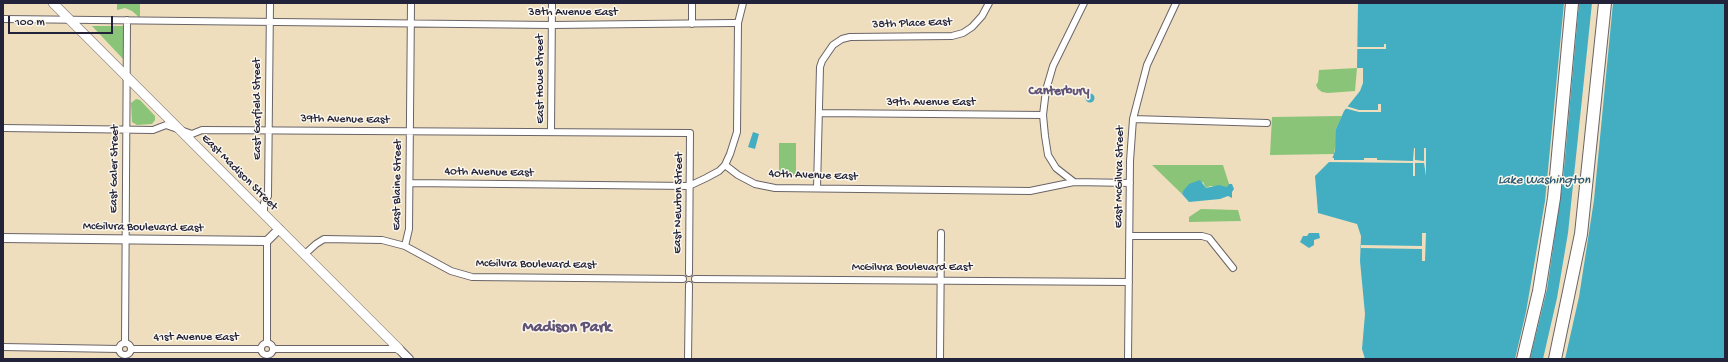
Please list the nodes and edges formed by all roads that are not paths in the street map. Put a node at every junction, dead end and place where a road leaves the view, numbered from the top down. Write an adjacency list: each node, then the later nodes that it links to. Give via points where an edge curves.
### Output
1 (53, 3): 13 (main road, East Madison Street)
2 (270, 3): 15 (street, East Garfield Street)
3 (411, 3): 16 (street, East Blaine Street)
4 (552, 3): 19 (street, East Howe Street)
5 (692, 3): 18 (street)
6 (744, 3): 17 (street)
7 (989, 3): 21 (street, 38th Place East, via 982,16 963,33 952,36 842,39 833,45 820,67)
8 (1084, 3): 22 (street, via 1053,66 1046,90)
9 (1176, 3): 23 (street, East McGilvra Street, via 1144,72)
10 (1572, 3): 68 (highway, via 1554,198)
11 (1605, 3): 69 (highway, via 1581,234)
12 (3, 20): 13 (street, 38th Avenue East)
13 (70, 20): 14 (street, 38th Avenue East); 20 (main road, East Madison Street)
14 (126, 20): 15 (street, 38th Avenue East); 20 (street, East Galer Street)
15 (270, 22): 16 (street, 38th Avenue East); 28 (street, East Garfield Street)
16 (410, 23): 19 (street, 38th Avenue East); 30 (street, East Blaine Street)
17 (738, 23): 18 (street, 38th Avenue East); 32 (street, via 738,121 734,143)
18 (692, 24): 19 (street, 38th Avenue East)
19 (552, 25): 29 (street, East Howe Street)
20 (128, 78): 26 (street, East Galer Street); 27 (main road, East Madison Street)
21 (819, 113): 22 (street, 39th Avenue East); 37 (street)
22 (1044, 115): 33 (street, via 1044,136 1048,155 1056,168)
23 (1132, 119): 24 (street); 35 (street, East McGilvra Street)
24 (1267, 123)
25 (3, 128): 26 (street, 39th Avenue East)
26 (127, 130): 27 (street, 39th Avenue East, via 153,130 166,125); 43 (street, East Galer Street)
27 (179, 130): 28 (street, 39th Avenue East, via 192,134 202,130); 38 (main road, East Madison Street)
28 (269, 130): 30 (street, 39th Avenue East); 38 (street, East Garfield Street, via 268,196 264,203)
29 (551, 131): 30 (street, 39th Avenue East); 31 (street, 39th Avenue East)
30 (410, 132): 34 (street, East Blaine Street)
31 (690, 133): 36 (street, East Newton Street)
32 (725, 165): 36 (street, 40th Avenue East, via 711,176); 37 (street, 40th Avenue East, via 755,184 775,188)
33 (1074, 182): 35 (street, 40th Avenue East); 37 (street, 40th Avenue East, via 1030,191)
34 (410, 184): 36 (street, 40th Avenue East); 45 (street, East Blaine Street, via 409,229)
35 (1130, 184): 41 (street, East McGilvra Street)
36 (689, 186): 48 (street, East Newton Street)
37 (817, 188)
38 (264, 214): 39 (main road, East Madison Street)
39 (279, 229): 44 (street); 46 (main road, East Madison Street)
40 (941, 233): 51 (street)
41 (1130, 236): 47 (street, via 1209,238); 52 (street, East McGilvra Street)
42 (3, 238): 43 (street, McGilvra Boulevard East)
43 (126, 240): 44 (street, McGilvra Boulevard East); 54 (street, East Galer Street)
44 (267, 241): 55 (street)
45 (405, 246): 46 (street, McGilvra Boulevard East, via 382,240 324,239); 49 (street, McGilvra Boulevard East, via 451,270 472,277)
46 (305, 254): 61 (main road, East Madison Street)
47 (1233, 268)
48 (689, 273): 49 (street, via 684,275); 50 (street, via 693,274)
49 (683, 279): 53 (street)
50 (695, 279): 51 (street, McGilvra Boulevard East); 53 (street)
51 (941, 280): 52 (street, McGilvra Boulevard East); 66 (street)
52 (1129, 282): 67 (street, East McGilvra Street)
53 (689, 285): 65 (street)
54 (125, 343): 57 (street, via 121,344); 58 (street, via 129,344)
55 (267, 343): 59 (street, via 262,345); 60 (street)
56 (3, 348): 57 (street)
57 (119, 349): 62 (street)
58 (131, 349): 59 (street, 41st Avenue East); 62 (street)
59 (261, 349): 63 (street)
60 (273, 350): 61 (street); 63 (street)
61 (399, 350): 64 (street, East Madison Street)
62 (125, 357)
63 (267, 357)
64 (409, 359)
65 (688, 359)
66 (940, 359)
67 (1128, 359)
68 (1523, 359)
69 (1555, 359)

